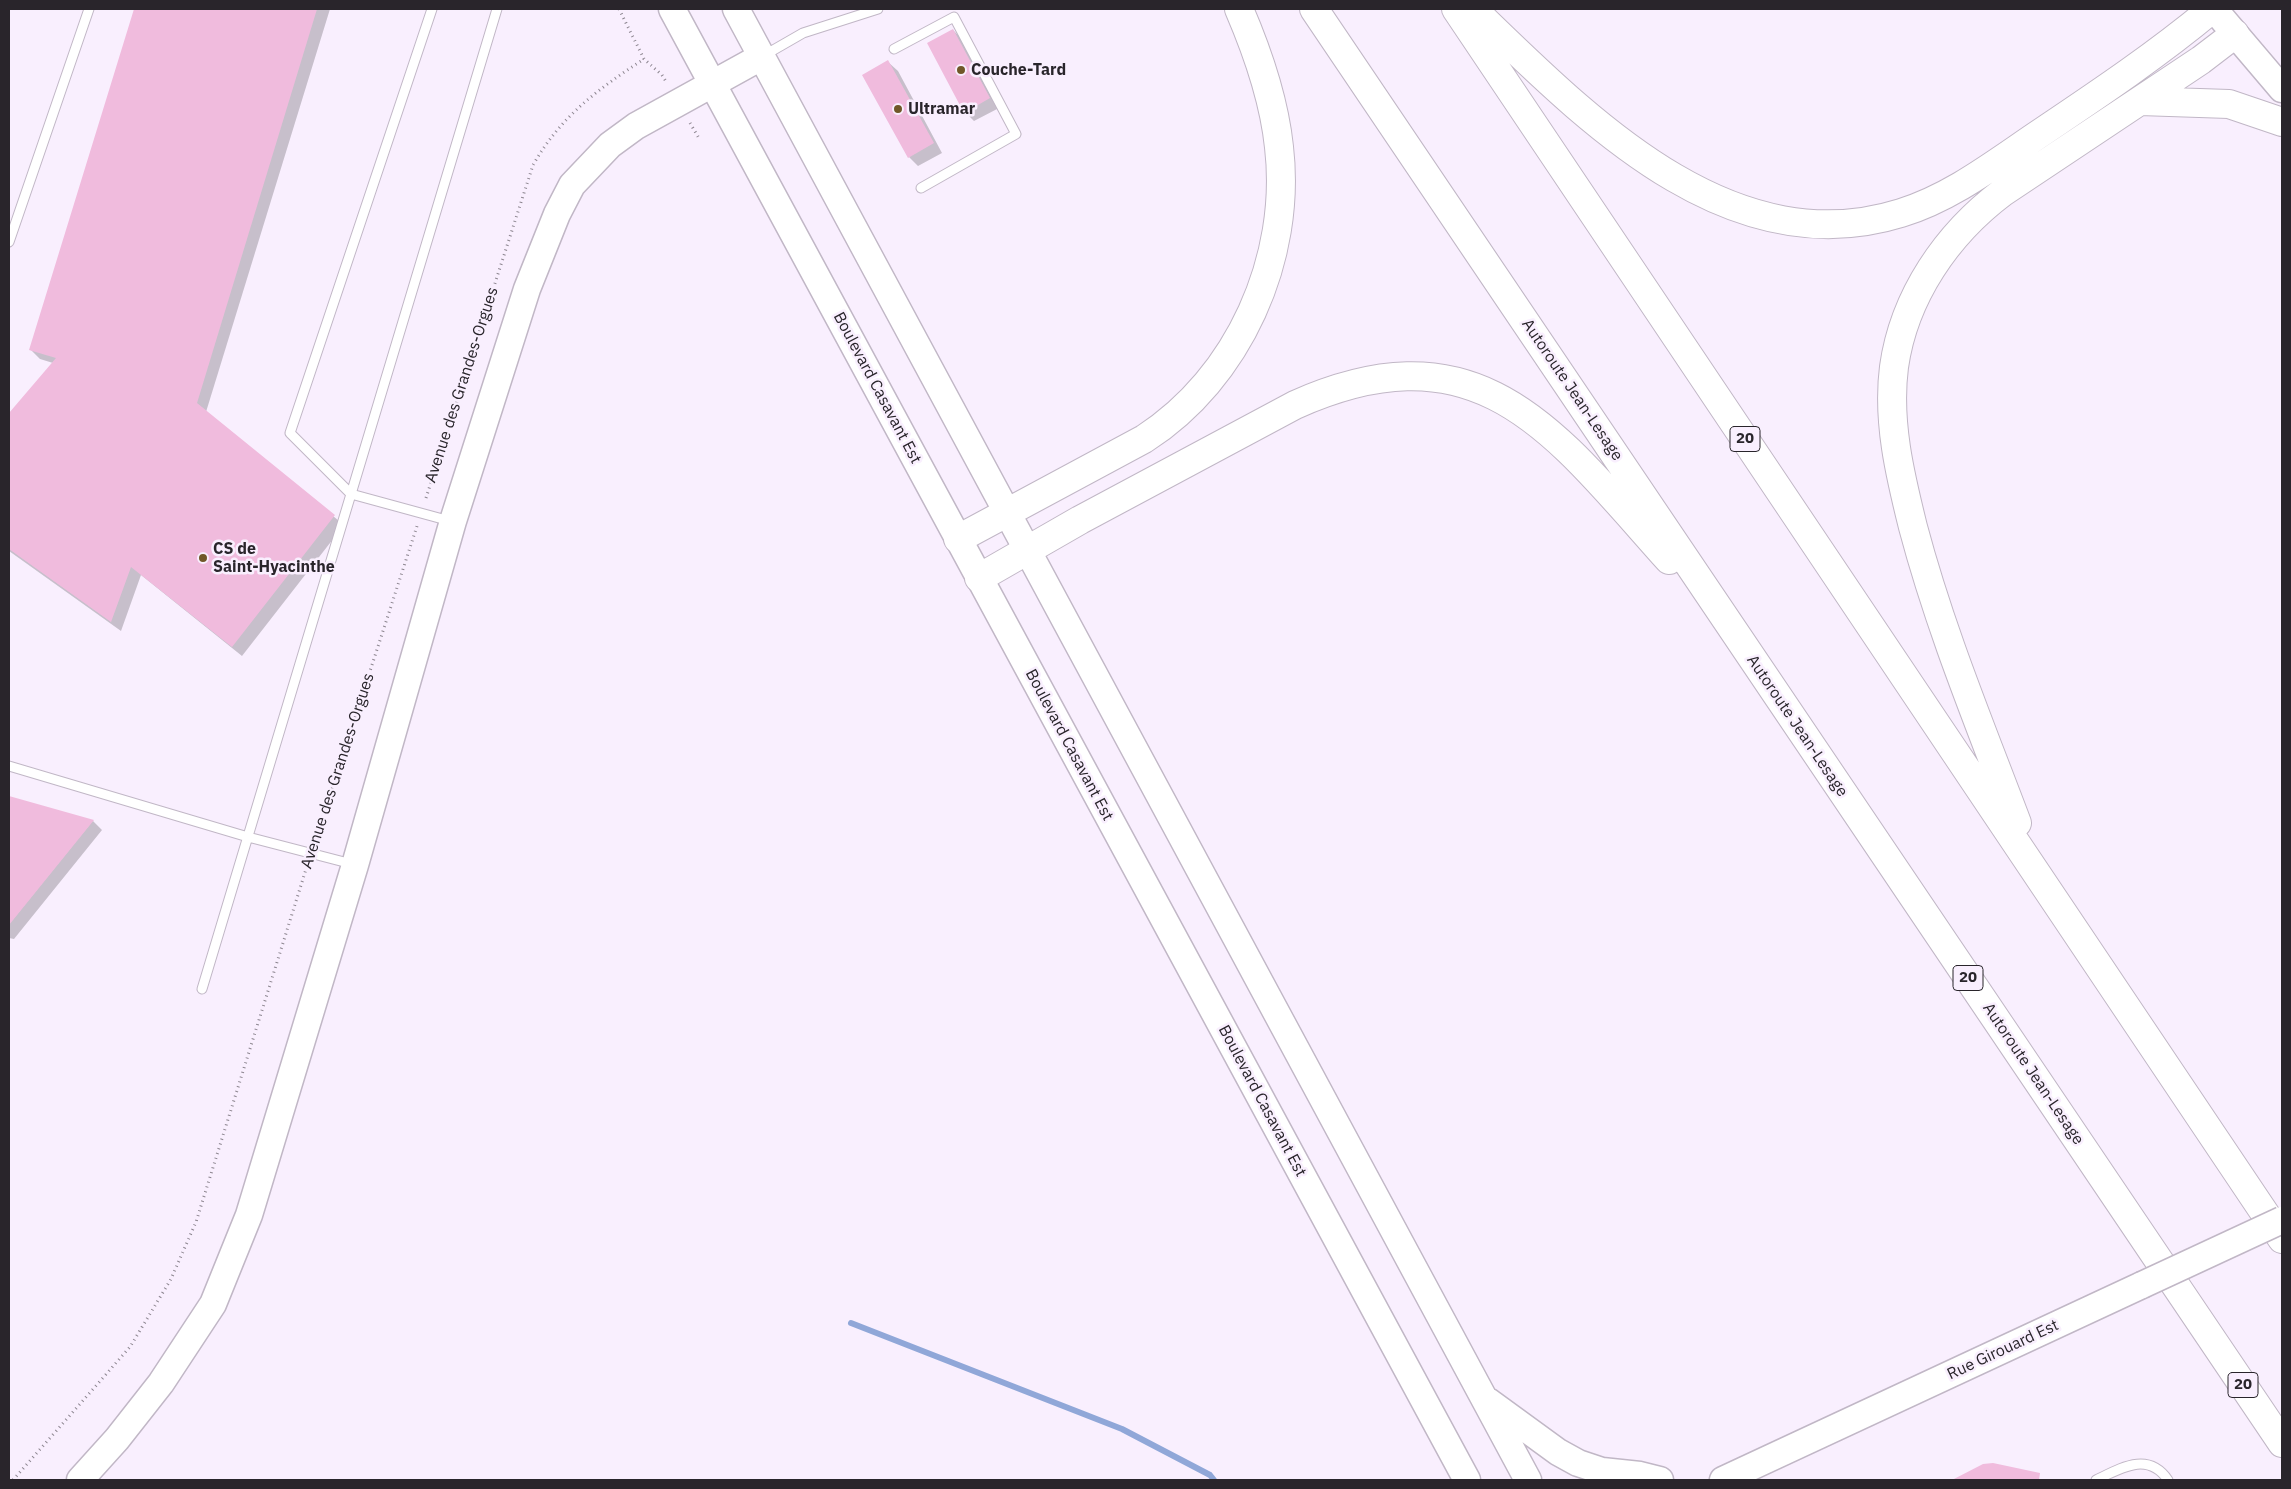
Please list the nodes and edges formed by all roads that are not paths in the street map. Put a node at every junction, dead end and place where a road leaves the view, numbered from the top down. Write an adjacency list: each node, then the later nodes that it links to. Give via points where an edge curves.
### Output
1 (88, 9): 20 (lane)
2 (432, 9): 21 (lane, via 290,432)
3 (497, 9): 21 (lane)
4 (672, 9): 15 (street, Boulevard Casavant Est)
5 (736, 9): 14 (street)
6 (878, 9): 14 (lane, via 803,33)
7 (1239, 9): 22 (highway, via 1264,74 1280,163 1280,205 1275,237 1254,306 1225,359 1201,390 1170,421 1144,439)
8 (1314, 9): 27 (highway, Autoroute Jean-Lesage / 20)
9 (1456, 9): 31 (highway, 20)
10 (1473, 9): 11 (highway, via 1573,104 1666,172 1712,197 1752,213 1793,222 1825,224 1857,222 1902,213 1962,185 2138,66)
11 (2213, 9): 12 (street)
12 (2235, 34): 16 (street); 17 (highway)
13 (894, 49): 19 (lane, via 954,17 1016,134)
14 (761, 57): 15 (street, Avenue des Grandes-Orgues); 22 (street)
15 (713, 84): 23 (street, Avenue des Grandes-Orgues, via 629,131 610,145 572,185 527,289); 24 (street, Boulevard Casavant Est)
16 (2282, 88)
17 (2140, 101): 18 (highway, via 2230,104); 31 (highway, via 2003,192 1961,229 1936,260 1915,298 1902,332 1894,367 1892,404 1898,464 1926,574 1958,670)
18 (2282, 122)
19 (921, 188)
20 (9, 242)
21 (351, 494): 23 (lane); 29 (lane)
22 (1007, 512): 24 (highway); 25 (street)
23 (453, 521): 30 (street, Avenue des Grandes-Orgues)
24 (958, 539): 26 (street, Boulevard Casavant Est)
25 (1028, 550): 26 (highway); 27 (highway, via 1302,402 1359,382 1401,375 1423,376 1489,393 1544,427 1571,451); 35 (street)
26 (979, 578): 37 (street, Boulevard Casavant Est)
27 (1732, 629): 36 (highway, Autoroute Jean-Lesage / 20)
28 (9, 766): 29 (lane)
29 (248, 837): 30 (lane); 32 (lane)
30 (355, 865): 38 (street, Avenue des Grandes-Orgues, via 249,1214 213,1304 161,1383)
31 (2034, 869): 34 (highway, 20)
32 (202, 989)
33 (2282, 1220): 43 (street, Rue Girouard Est, bridge)
34 (2282, 1239)
35 (1485, 1399): 41 (street); 42 (street, via 1578,1463 1602,1471)
36 (2282, 1443)
37 (1449, 1448): 39 (street); 40 (street, Boulevard Casavant Est)
38 (80, 1480)
39 (1446, 1480)
40 (1467, 1480)
41 (1528, 1480)
42 (1660, 1480)
43 (1723, 1480)
44 (2096, 1480): 45 (lane, via 2143,1463 2153,1466)
45 (2168, 1480)

